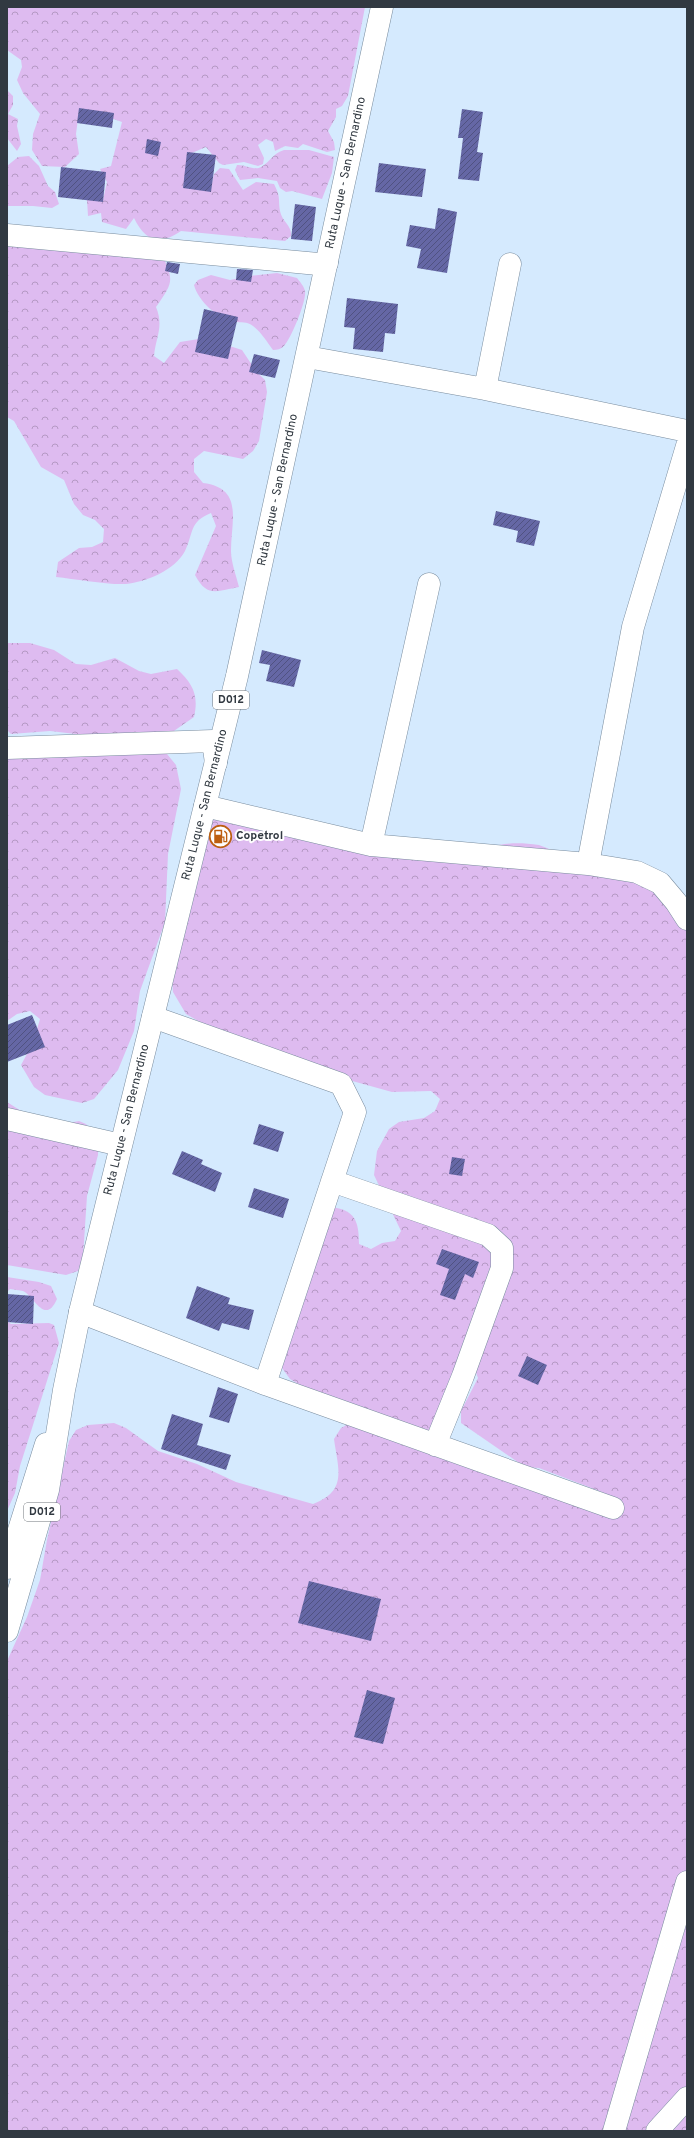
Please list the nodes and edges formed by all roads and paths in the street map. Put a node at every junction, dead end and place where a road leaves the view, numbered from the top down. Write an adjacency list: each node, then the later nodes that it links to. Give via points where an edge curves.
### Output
1 (382, 7): 3 (street, Ruta Luque - San Bernardino / D012)
2 (7, 235): 3 (street)
3 (327, 263): 5 (street, Ruta Luque - San Bernardino / D012)
4 (510, 264): 6 (street)
5 (307, 357): 6 (street); 11 (street, Ruta Luque - San Bernardino / D012)
6 (485, 389): 7 (street)
7 (687, 431)
8 (687, 446): 14 (street, via 633,627)
9 (429, 584): 13 (street)
10 (7, 748): 11 (street, via 213,741)
11 (216, 763): 12 (street, Ruta Luque - San Bernardino / D012)
12 (205, 806): 13 (street); 16 (street, Ruta Luque - San Bernardino / D012)
13 (371, 845): 14 (street)
14 (588, 864): 15 (street, via 637,872 660,883)
15 (687, 919)
16 (153, 1017): 18 (street, Ruta Luque - San Bernardino / D012); 19 (street, via 341,1084 355,1112)
17 (7, 1119): 18 (street, via 112,1143)
18 (120, 1150): 20 (street, Ruta Luque - San Bernardino / D012)
19 (332, 1181): 21 (street); 23 (street, via 488,1235 502,1248 502,1268)
20 (80, 1312): 21 (street); 22 (street, Ruta Luque - San Bernardino / D012)
21 (265, 1384): 23 (street)
22 (64, 1390): 25 (street, D012); 26 (street, D012, via 48,1490)
23 (435, 1445): 24 (street)
24 (613, 1508)
25 (7, 1568)
26 (7, 1631)
27 (687, 1882): 29 (street)
28 (687, 2098): 30 (street)
29 (614, 2131)
30 (657, 2131)

